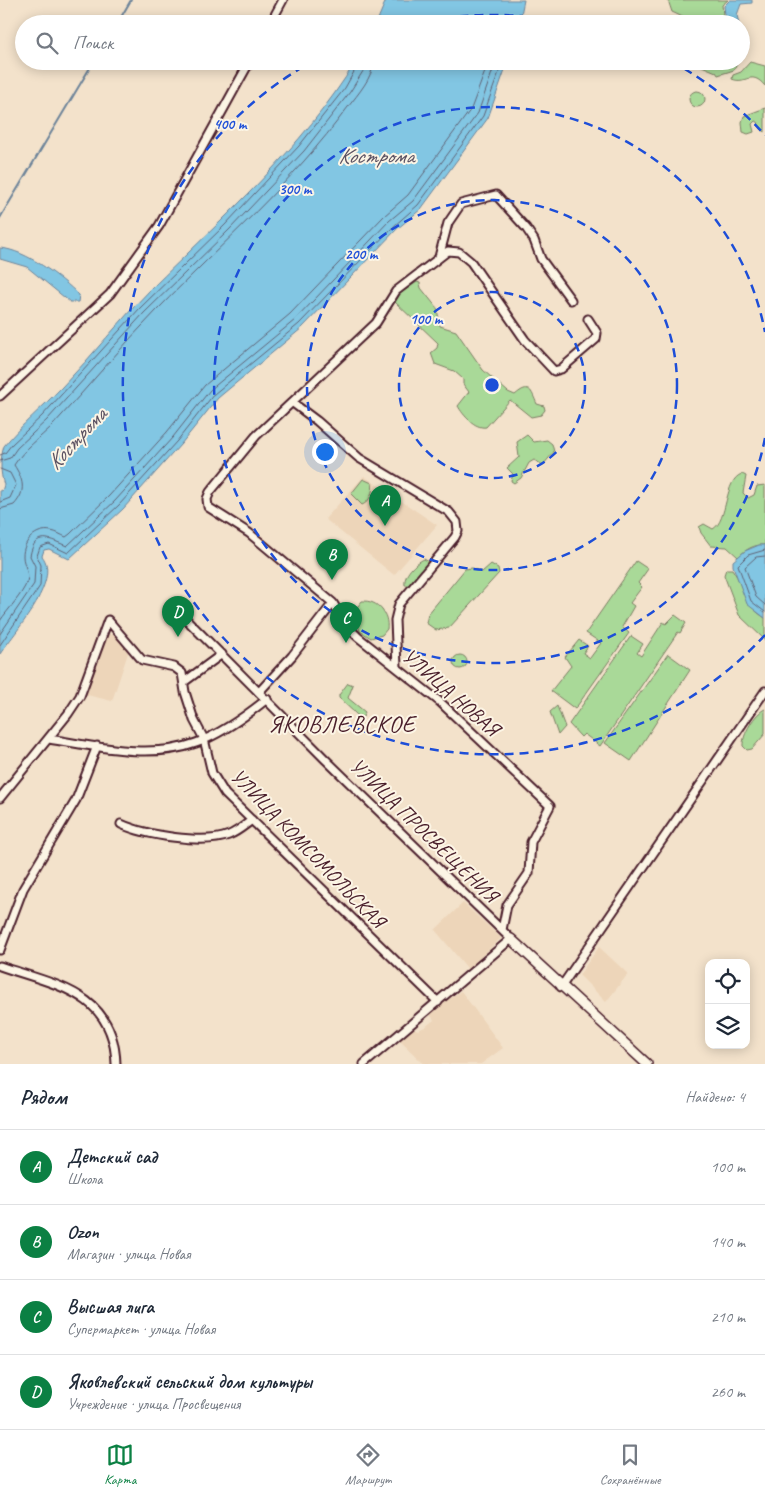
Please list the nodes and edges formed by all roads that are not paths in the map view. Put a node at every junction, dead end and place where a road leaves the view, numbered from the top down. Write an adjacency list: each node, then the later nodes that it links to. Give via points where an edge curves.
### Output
1 (283, 0): 2 (street)
2 (275, 15)
3 (245, 70): 7 (street, via 159,226 110,294)
4 (439, 257): 5 (street, via 448,223 461,204 496,195 526,228 541,259); 6 (street, via 452,250 471,262 525,340 554,371 561,369 596,339 597,333); 8 (street, via 396,292 376,323)
5 (571, 300)
6 (588, 320)
7 (0, 396)
8 (293, 402): 9 (street, УЛИЦА НОВАЯ, via 244,448 214,486 207,503 219,516 239,525); 12 (street, via 359,458 449,512 457,522 455,536 399,604 395,620)
9 (333, 603): 12 (street, УЛИЦА НОВАЯ, via 346,625); 14 (street)
10 (185, 618): 11 (street, УЛИЦА ПРОСВЕЩЕНИЯ)
11 (222, 654): 13 (street); 14 (street, УЛИЦА ПРОСВЕЩЕНИЯ)
12 (397, 667): 23 (street, УЛИЦА НОВАЯ, via 440,702 550,806 531,842 528,874 507,905)
13 (184, 682): 17 (street, via 182,674 174,667 142,660 108,620 80,696); 18 (street, УЛИЦА КОМСОМОЛЬСКАЯ, via 191,710)
14 (260, 691): 16 (street, УЛИЦА ПРОСВЕЩЕНИЯ)
15 (765, 691): 27 (street)
16 (268, 699): 18 (street); 23 (street, УЛИЦА ПРОСВЕЩЕНИЯ, via 325,759)
17 (49, 739): 19 (street); 20 (street)
18 (204, 739): 19 (street, via 154,750); 21 (street, УЛИЦА КОМСОМОЛЬСКАЯ, via 212,773 226,794)
19 (97, 746): 25 (street, via 76,800 23,889)
20 (0, 798)
21 (252, 820): 22 (street, via 230,835 196,838 155,835); 28 (street, УЛИЦА КОМСОМОЛЬСКАЯ)
22 (121, 824)
23 (502, 930): 24 (street, УЛИЦА ПРОСВЕЩЕНИЯ)
24 (511, 939): 27 (street); 28 (street)
25 (0, 950)
26 (0, 966): 30 (street, via 78,994 90,1002 111,1037)
27 (561, 987): 29 (street)
28 (438, 1002): 31 (street)
29 (640, 1062)
30 (116, 1064)
31 (364, 1064)

